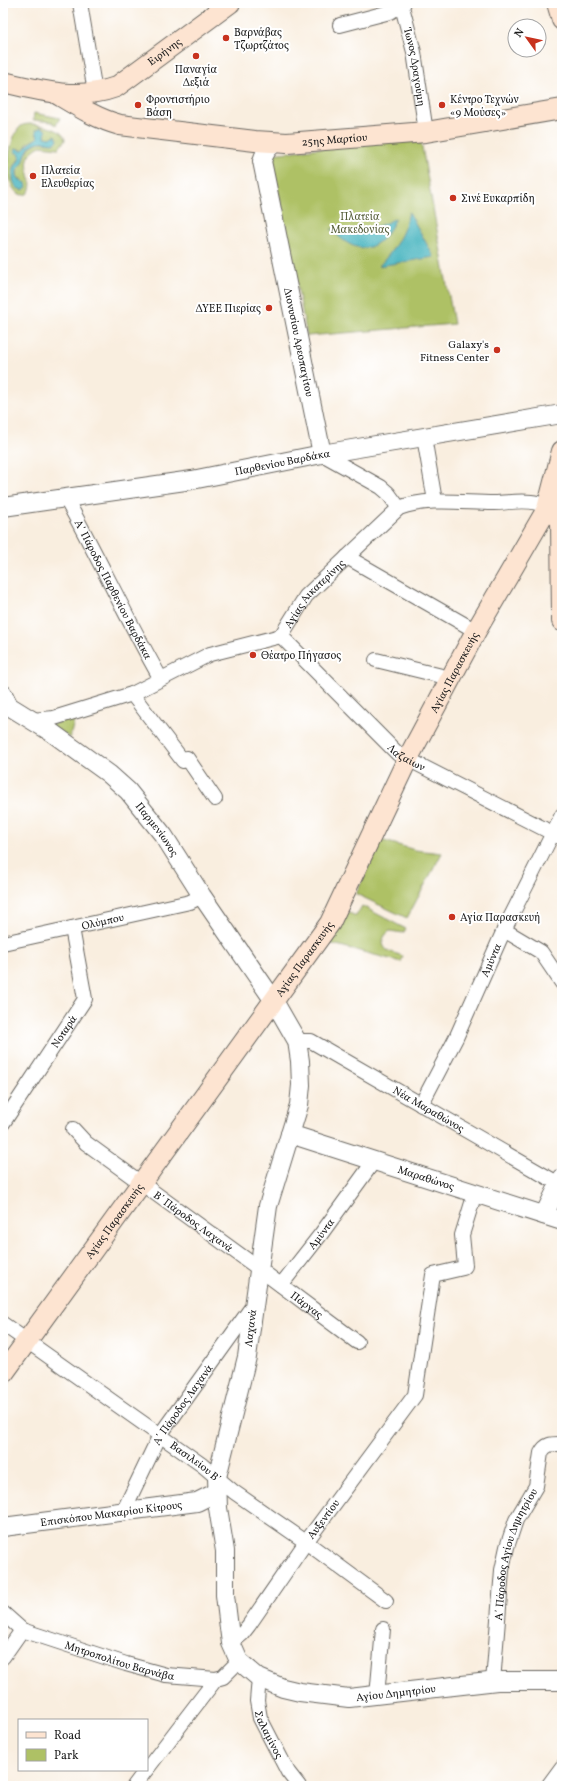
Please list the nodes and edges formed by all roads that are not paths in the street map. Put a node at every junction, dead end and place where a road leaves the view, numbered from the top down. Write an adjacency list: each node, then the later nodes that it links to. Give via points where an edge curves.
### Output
1 (80, 3): 9 (street)
2 (230, 3): 8 (main road, Ειρήνης)
3 (402, 3): 6 (street, via 390,12); 13 (street, Ίωνος Δραγούμη, via 414,52)
4 (557, 3): 5 (main road)
5 (562, 20)
6 (340, 26)
7 (3, 82): 10 (main road)
8 (116, 87): 9 (main road, Ειρήνης); 12 (main road, via 105,111)
9 (95, 92): 10 (main road)
10 (57, 94): 12 (main road)
11 (562, 109): 13 (main road, 25ης Μαρτίου)
12 (106, 121): 14 (main road, 25ης Μαρτίου, via 142,129)
13 (426, 132): 14 (main road, 25ης Μαρτίου)
14 (276, 142): 18 (street, Διονυσίου Αρεοπαγίτου, via 264,153 262,161)
15 (562, 414): 16 (street, Παρθενίου Βαρδάκα)
16 (424, 437): 18 (street, Παρθενίου Βαρδάκα); 20 (street)
17 (562, 451): 23 (main road)
18 (322, 454): 19 (street, Παρθενίου Βαρδάκα, via 192,480); 22 (street, via 381,487)
19 (66, 498): 21 (street, Παρθενίου Βαρδάκα); 30 (street, Α΄ Πάροδος Παρθενίου Βαρδάκα)
20 (435, 501): 22 (street, Αγίας Αικατερίνης, via 411,503); 23 (street, Αγίας Αικατερίνης, via 537,503)
21 (3, 508)
22 (399, 508): 24 (street, Αγίας Αικατερίνης)
23 (556, 514): 25 (main road, via 561,522); 26 (main road, Αγίας Παρασκευής)
24 (347, 557): 26 (street); 27 (street, Αγίας Αικατερίνης, via 306,596)
25 (562, 621)
26 (476, 631): 29 (main road, Αγίας Παρασκευής)
27 (281, 636): 30 (street, Αγίας Αικατερίνης, via 210,654); 34 (street, Λαζαίων, via 363,720)
28 (376, 660): 29 (street)
29 (450, 678): 34 (main road, Αγίας Παρασκευής)
30 (161, 679): 31 (street, Αγίας Αικατερίνης)
31 (132, 694): 33 (street, Αγίας Αικατερίνης, via 54,718); 35 (street, via 183,761 187,758)
32 (5, 704): 33 (street, Παρμενίωνος)
33 (32, 720): 38 (street, Παρμενίωνος, via 109,774 128,791 164,836)
34 (407, 760): 37 (street, Λαζαίων); 43 (main road, Αγίας Παρασκευής, via 330,923)
35 (216, 799)
36 (562, 815): 37 (street, Αμύντα)
37 (557, 836): 40 (street, Αμύντα)
38 (202, 896): 39 (street, Ολύμπου, via 190,902); 43 (street, Παρμενίωνος)
39 (72, 928): 41 (street, Ολύμπου); 46 (street, Νοταρά, via 85,999)
40 (504, 930): 42 (street, via 540,952); 45 (street, Αμύντα, via 456,1038)
41 (3, 944)
42 (562, 983)
43 (274, 1001): 44 (street, Λαχανά); 51 (main road, Αγίας Παρασκευής)
44 (297, 1041): 45 (street, Νέα Μαραθώνος, via 311,1041); 48 (street, Λαχανά, via 301,1086 299,1105)
45 (421, 1105): 50 (street, Νέα Μαραθώνος)
46 (3, 1123)
47 (73, 1129): 51 (street, Β΄ Πάροδος Λαχανά, via 86,1143)
48 (290, 1134): 49 (street, Μαραθώνος); 55 (street, Λαχανά, via 268,1206)
49 (374, 1161): 52 (street, Μαραθώνος); 56 (street, Αμύντα)
50 (561, 1181): 53 (street)
51 (142, 1184): 55 (street, Β΄ Πάροδος Λαχανά); 59 (main road, Αγίας Παρασκευής)
52 (475, 1193): 53 (street, Μαραθώνος); 67 (street, Αυξεντίου, via 462,1235 463,1268 433,1275 415,1395)
53 (544, 1215): 54 (street, Μαραθώνος)
54 (562, 1221)
55 (258, 1268): 56 (street, Πάργας); 57 (street, Λαχανά)
56 (281, 1285): 60 (street, Πάργας)
57 (254, 1304): 62 (street, Α΄ Πάροδος Λαχανά); 64 (street, Λαχανά, via 247,1357)
58 (3, 1324): 59 (street, Βασιλείου Β΄)
59 (26, 1341): 61 (main road, Αγίας Παρασκευής); 62 (street, Βασιλείου Β΄)
60 (357, 1342)
61 (3, 1374)
62 (160, 1435): 64 (street, Βασιλείου Β΄); 65 (street, Α΄ Πάροδος Λαχανά)
63 (562, 1444): 78 (street, Α΄ Πάροδος Αγίου Δημητρίου, via 549,1444 541,1452 536,1486 516,1520 507,1547 502,1570)
64 (217, 1484): 65 (street, Επισκόπου Μακαρίου Κίτρους, via 197,1502); 67 (street, Βασιλείου Β΄, via 234,1492); 72 (street, Λαχανά, via 225,1551 225,1595)
65 (123, 1512): 66 (street, Επισκόπου Μακαρίου Κίτρους)
66 (3, 1527)
67 (306, 1542): 68 (street, Βασιλείου Β΄); 72 (street, Αυξεντίου, via 249,1625)
68 (386, 1601)
69 (3, 1613): 71 (street, Μητροπολίτου Βαρνάβα)
70 (383, 1629): 79 (street)
71 (22, 1630): 73 (street); 76 (street, Μητροπολίτου Βαρνάβα, via 160,1673)
72 (231, 1643): 74 (street, Λαχανά)
73 (3, 1657)
74 (239, 1662): 75 (street, Αγίου Δημητρίου); 76 (street, via 223,1677)
75 (259, 1678): 79 (street, Αγίου Δημητρίου, via 300,1692 349,1698); 84 (street, Σαλαμίνος, via 257,1701 260,1718 288,1772)
76 (216, 1679): 81 (street)
77 (562, 1681): 78 (street, Αγίου Δημητρίου)
78 (493, 1682): 79 (street, Αγίου Δημητρίου)
79 (376, 1696)
80 (562, 1767): 85 (street)
81 (148, 1768)
82 (145, 1771): 83 (street)
83 (134, 1786)
84 (299, 1786)
85 (548, 1786)

